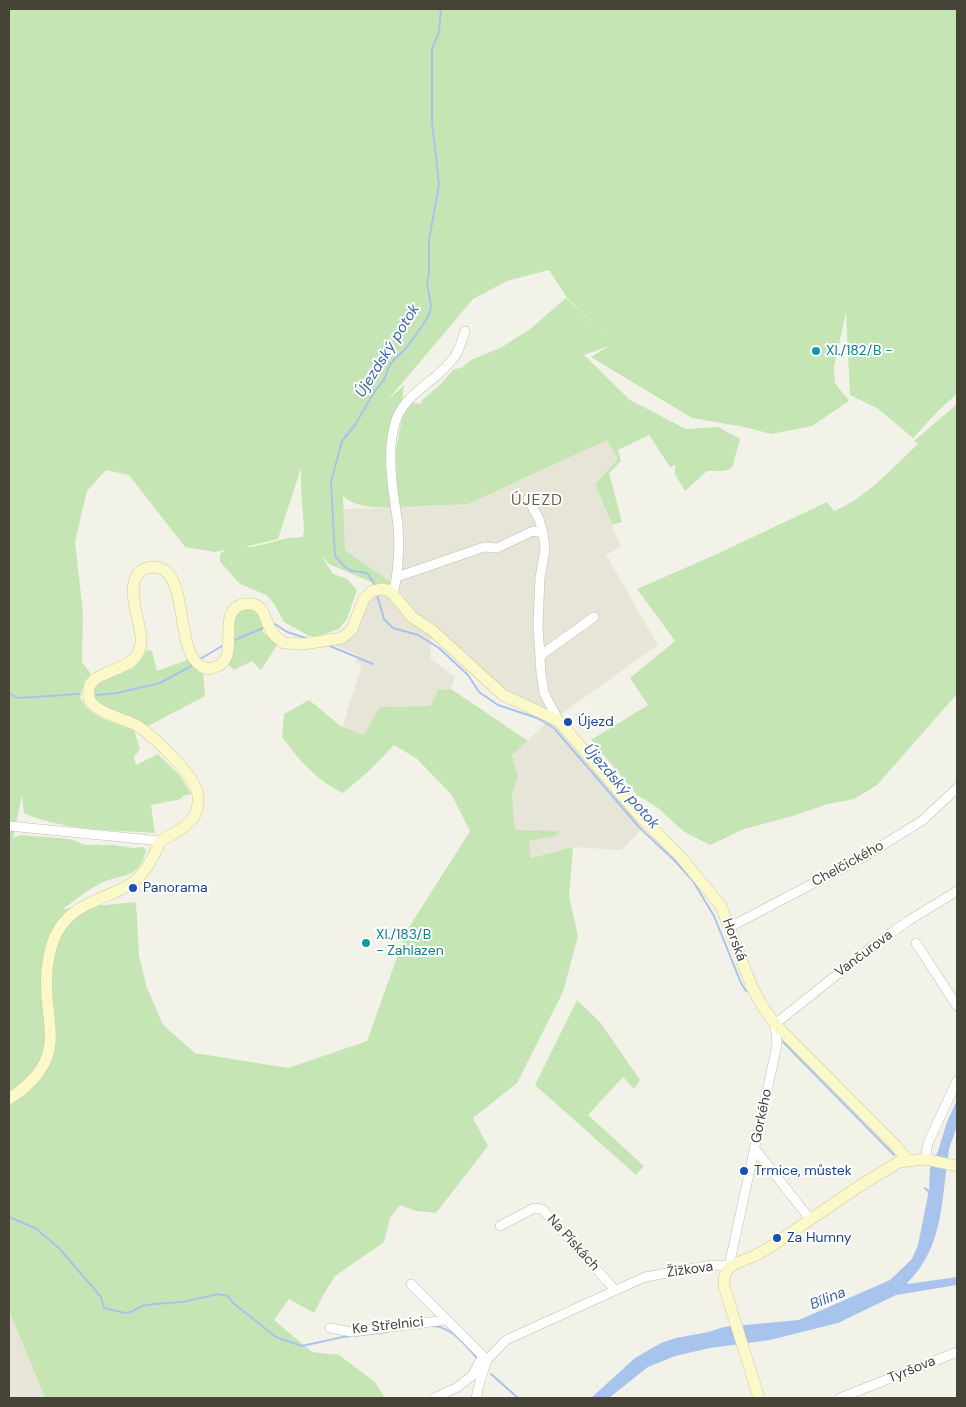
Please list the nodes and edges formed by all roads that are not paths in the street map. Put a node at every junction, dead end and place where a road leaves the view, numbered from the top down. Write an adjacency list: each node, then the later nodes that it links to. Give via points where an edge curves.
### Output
1 (465, 331): 4 (street, via 455,356 402,406 394,427 391,457 398,529)
2 (528, 499): 3 (street)
3 (543, 533): 4 (street, via 533,531 497,548 484,547); 7 (street, via 545,549 538,625)
4 (397, 577): 5 (street)
5 (393, 594): 8 (street, via 412,617 433,631 503,695); 11 (street, via 376,590 364,599 352,628 342,638 320,642 284,643 270,630 261,608 249,603 240,605 232,612 229,621 226,659 220,665 204,668 198,665 188,647 172,580 162,569 153,567 136,576 133,596 141,637 137,656 130,663 96,677 90,684 88,696 99,710 137,725 147,733 194,783 199,799 197,812 189,824)
6 (594, 617): 7 (street)
7 (541, 655): 8 (street, via 544,692)
8 (559, 721): 13 (street, Horská, via 639,815 703,882)
9 (957, 788): 13 (street, Chelčického, via 922,820 866,855)
10 (9, 826): 11 (street)
11 (161, 841): 18 (street, via 142,873 130,884 93,900 68,918 58,930 47,973 50,1048 42,1069)
12 (957, 891): 16 (street, Vančurova, via 873,946)
13 (730, 927): 16 (street, Horská, via 752,987)
14 (916, 943): 15 (street)
15 (957, 1006)
16 (775, 1024): 19 (street, Gorkého, via 777,1045); 21 (street, Horská)
17 (957, 1081): 20 (street, via 928,1143)
18 (9, 1099)
19 (755, 1149): 23 (street); 25 (street, Gorkého)
20 (928, 1159): 21 (street, Žižkova); 22 (street, Žižkova)
21 (907, 1160): 23 (street, Žižkova, via 889,1167)
22 (956, 1165)
23 (810, 1219): 25 (street, Žižkova, via 755,1256)
24 (500, 1226): 27 (street, Na Pískách, via 534,1208 542,1209)
25 (729, 1266): 27 (street, Žižkova, via 712,1265 645,1277); 34 (street, via 724,1282)
26 (411, 1284): 28 (street, Ke Střelnici)
27 (615, 1290): 31 (street, Žižkova, via 506,1340)
28 (446, 1320): 29 (street, Ke Střelnici, via 352,1332); 31 (street, Ke Střelnici)
29 (330, 1328)
30 (957, 1352): 35 (street, Tyršova)
31 (485, 1358): 32 (street, via 472,1376); 33 (street, Žižkova)
32 (434, 1398)
33 (476, 1398)
34 (759, 1398)
35 (840, 1398)

